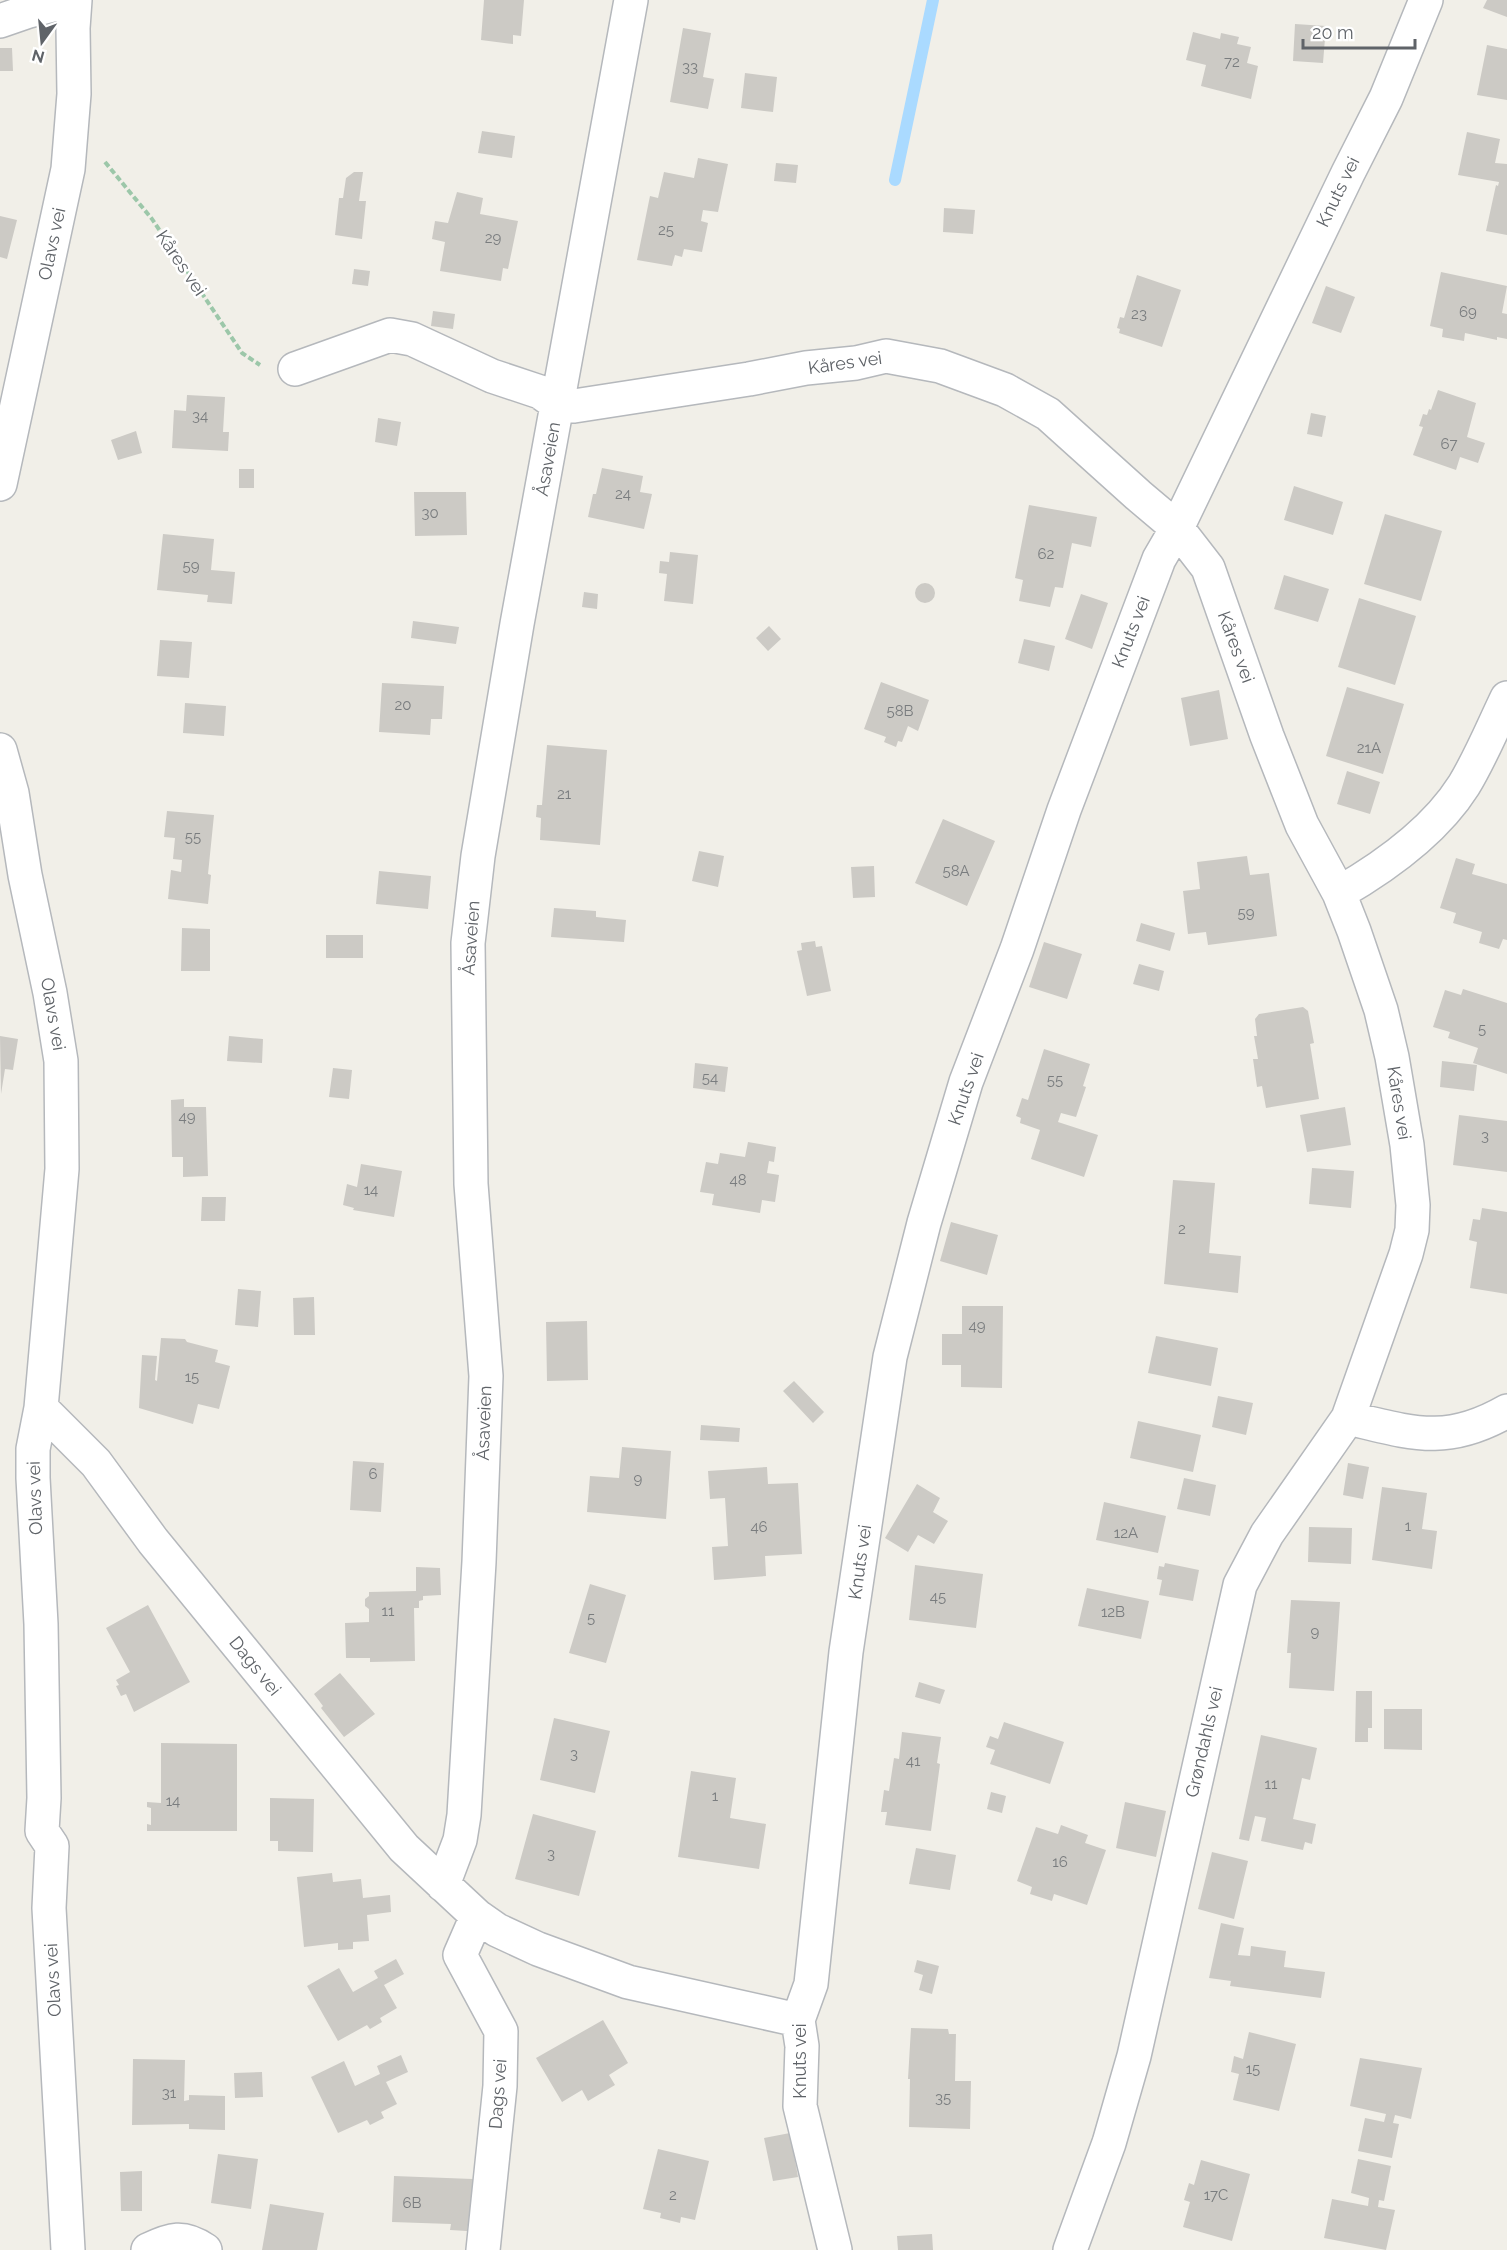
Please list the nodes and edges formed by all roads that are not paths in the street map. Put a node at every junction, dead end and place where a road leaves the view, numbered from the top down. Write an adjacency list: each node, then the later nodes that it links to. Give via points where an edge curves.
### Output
1 (73, 0): 4 (street); 7 (street, Olavs vei, via 74,94 68,169)
2 (631, 0): 6 (street, Åsaveien)
3 (1426, 0): 8 (street, Knuts vei, via 1386,98)
4 (0, 21)
5 (295, 369): 6 (street, via 390,335 412,339 492,376 540,392)
6 (557, 404): 8 (street, Kåres vei, via 574,406 886,356 940,366 1005,390 1048,414); 15 (street, Åsaveien, via 478,856 468,943 471,1184 486,1376 464,1815 460,1840)
7 (0, 484)
8 (1178, 528): 11 (street, Kåres vei, via 1208,568 1302,825); 17 (street, Knuts vei, via 1159,559 1064,810 966,1082 915,1256 890,1357 846,1652 811,1984)
9 (1507, 698): 11 (street, via 1467,779 1437,820 1365,878)
10 (0, 750): 12 (street, Olavs vei, via 12,792 61,1061 62,1169)
11 (1339, 893): 14 (street, Kåres vei, via 1381,1010 1407,1145 1413,1205 1406,1254)
12 (41, 1408): 15 (street, Dags vei, via 96,1463 153,1541 404,1848); 18 (street, Olavs vei, via 33,1449 33,1478 41,1624 45,1798 42,1831 52,1846 49,1908)
13 (1507, 1411): 14 (street, via 1469,1428 1426,1435)
14 (1348, 1418): 23 (street, Grøndahls vei, via 1267,1534 1240,1585 1134,2056 1109,2143)
15 (443, 1885): 16 (street, Dags vei)
16 (477, 1916): 17 (street, Dags vei, via 538,1949 628,1982); 21 (street, Dags vei, via 460,1955 501,2031 500,2086)
17 (798, 2020): 22 (street, Knuts vei, via 802,2046 800,2106)
18 (68, 2250)
19 (148, 2250): 20 (street, via 176,2239)
20 (205, 2250)
21 (483, 2250)
22 (835, 2250)
23 (1070, 2250)

